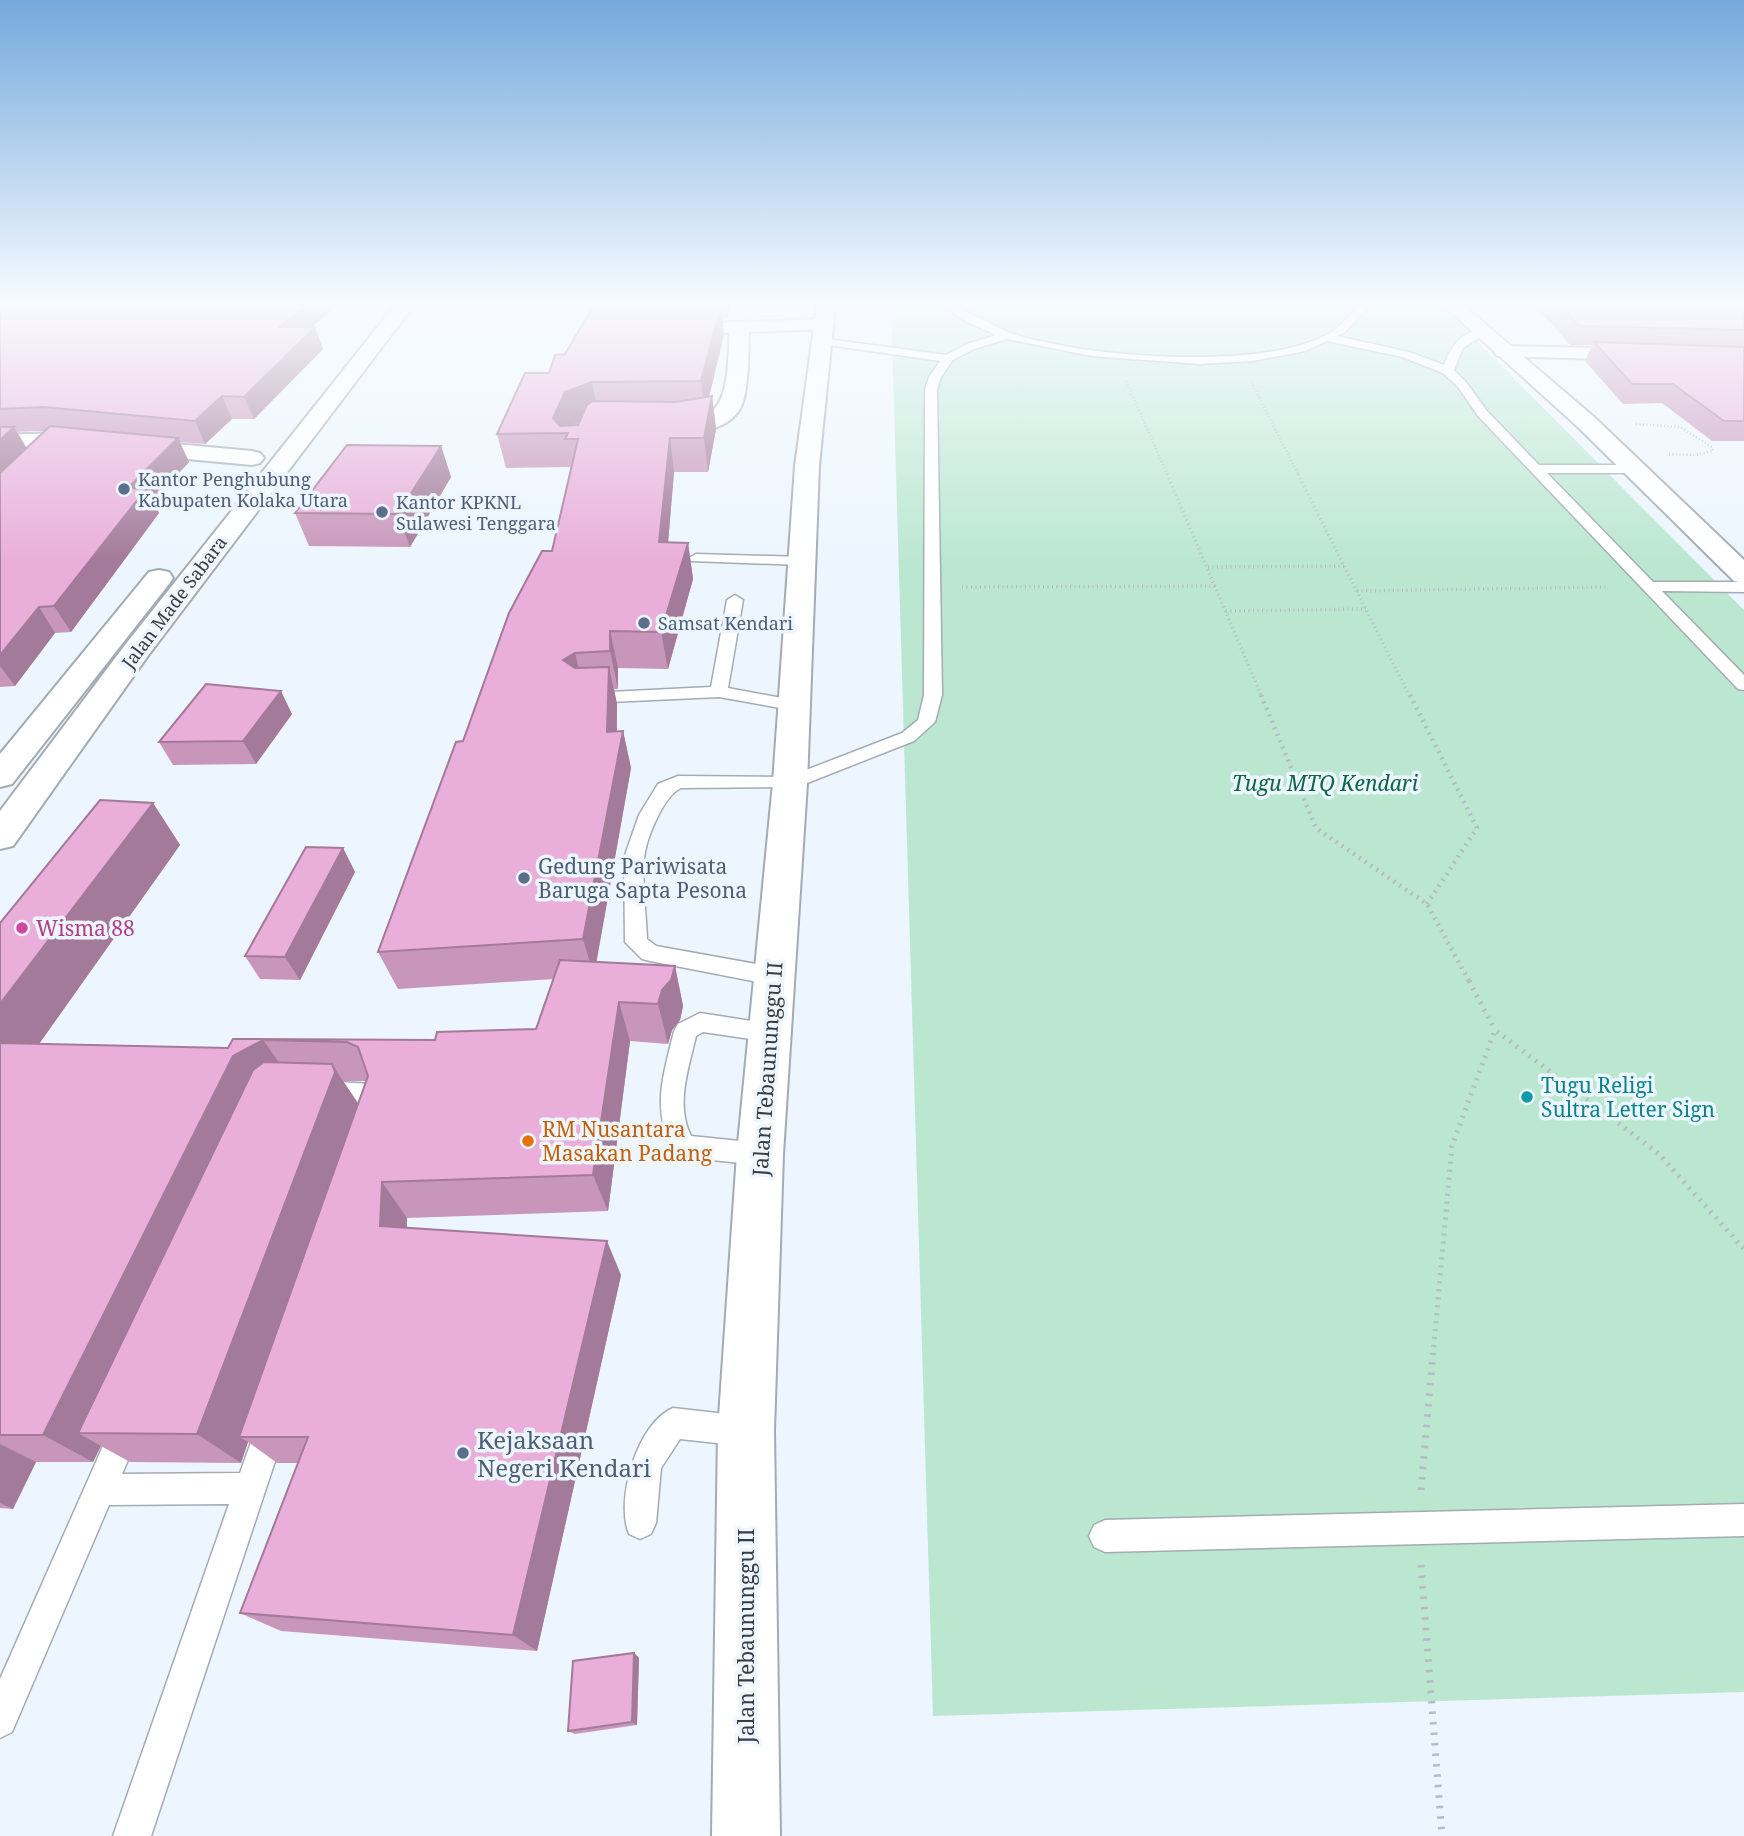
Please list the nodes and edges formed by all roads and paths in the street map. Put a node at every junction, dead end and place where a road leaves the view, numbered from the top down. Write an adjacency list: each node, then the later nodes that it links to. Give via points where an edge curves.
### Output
1 (309, 391): 14 (street)
2 (338, 391): 39 (street, Jalan Made Sabara, via 136,650)
3 (734, 391): 11 (street, via 724,416 696,424)
4 (816, 391): 21 (street, Jalan Tebaununggu II)
5 (931, 391): 27 (lane)
6 (1131, 391): 23 (path)
7 (1255, 391): 22 (path)
8 (1467, 391): 17 (lane)
9 (1549, 391): 10 (street)
10 (1586, 422): 15 (street); 15 (path, via 1680,427 1713,451)
11 (637, 423)
12 (56, 440): 13 (street); 14 (street); 16 (street)
13 (0, 442)
14 (265, 444): 18 (street)
15 (1626, 461): 17 (lane); 24 (street)
16 (28, 467)
17 (1538, 469): 26 (lane)
18 (236, 480)
19 (177, 554): 37 (street, Jalan Made Sabara)
20 (696, 558): 21 (lane)
21 (802, 561): 36 (street, Jalan Tebaununggu II)
22 (1344, 566): 23 (path); 29 (path)
23 (1208, 567): 25 (path)
24 (1744, 575)
25 (1216, 586): 27 (path); 32 (path)
26 (1648, 586): 28 (lane); 29 (path); 33 (lane)
27 (933, 587): 38 (lane, via 933,695 926,722 908,737)
28 (1744, 587)
29 (1357, 590): 31 (path)
30 (735, 600): 34 (lane)
31 (1366, 609): 32 (path); 40 (path, via 1477,828)
32 (1226, 611): 40 (path, via 1316,828)
33 (1744, 685)
34 (719, 692): 35 (lane); 36 (lane)
35 (584, 698)
36 (792, 705): 38 (street, Jalan Tebaununggu II)
37 (0, 776)
38 (790, 783): 41 (street, Jalan Tebaununggu II); 41 (lane, via 678,782 664,788 634,858 636,942 650,953)
39 (0, 838)
40 (1427, 904): 42 (path)
41 (773, 976): 43 (street, Jalan Tebaununggu II)
42 (1495, 1030): 47 (path, via 1659,1154); 55 (path, via 1452,1146)
43 (771, 1033): 46 (street, Jalan Tebaununggu II); 46 (lane, via 700,1022 686,1031 671,1094 675,1135 684,1146)
44 (291, 1092): 45 (lane, via 371,1094 378,1114)
45 (369, 1140)
46 (760, 1154): 50 (street, Jalan Tebaununggu II)
47 (1744, 1248)
48 (281, 1398): 51 (lane)
49 (138, 1402): 52 (lane)
50 (747, 1432): 54 (lane, via 673,1423 646,1463); 59 (street, Jalan Tebaununggu II)
51 (250, 1488): 52 (lane); 58 (lane)
52 (99, 1490): 57 (lane)
53 (1744, 1520): 55 (lane)
54 (640, 1523)
55 (1418, 1528): 56 (lane); 60 (path)
56 (1105, 1536)
57 (0, 1720)
58 (132, 1836)
59 (746, 1836)
60 (1442, 1836)

